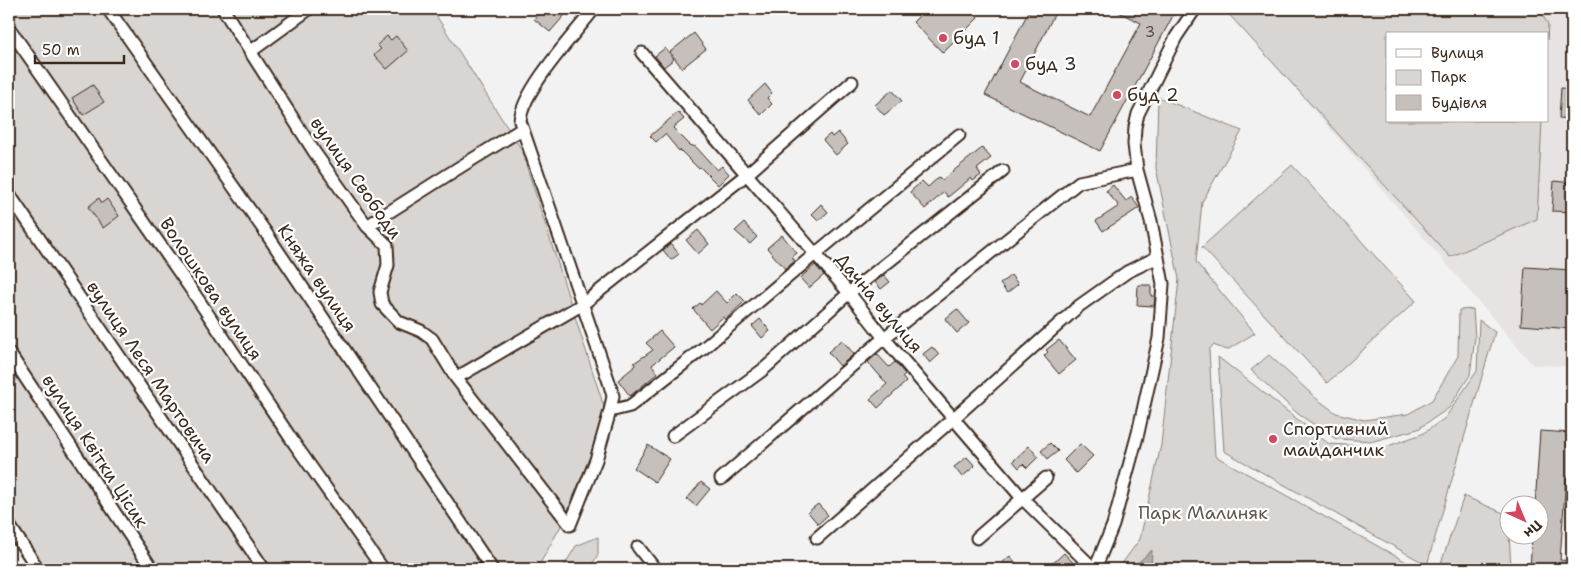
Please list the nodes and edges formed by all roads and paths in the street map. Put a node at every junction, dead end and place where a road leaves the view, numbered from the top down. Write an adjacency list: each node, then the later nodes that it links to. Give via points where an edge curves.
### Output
1 (108, 9): 38 (street, Княжа вулиця, via 264,230)
2 (222, 9): 7 (street, вулиця Свободи)
3 (309, 9): 7 (street)
4 (594, 9): 10 (street, via 531,90 520,111)
5 (1195, 9): 12 (street, Дачна вулиця, via 1176,37 1138,114 1134,144)
6 (9, 28): 37 (street, Волошкова вулиця)
7 (250, 52): 16 (street, вулиця Свободи)
8 (642, 53): 14 (street, Дачна вулиця)
9 (852, 82): 14 (street)
10 (522, 129): 16 (street); 20 (street)
11 (959, 136): 17 (street)
12 (1137, 170): 18 (street, Дачна вулиця); 21 (street, via 1079,182)
13 (1003, 171): 19 (street)
14 (746, 175): 17 (street, Дачна вулиця); 20 (street)
15 (9, 194): 36 (street, вулиця Леся Мартовича)
16 (367, 226): 23 (street, вулиця Свободи, via 387,245 388,265 380,292 382,304 399,322 432,338)
17 (814, 254): 19 (street, Дачна вулиця); 24 (street, via 630,406)
18 (1158, 257): 25 (street, via 1127,272 1079,306); 40 (street, Дачна вулиця, via 1163,284 1159,338 1113,525)
19 (849, 293): 21 (street, Дачна вулиця); 26 (street, via 764,369)
20 (583, 304): 23 (street); 24 (street, via 613,396)
21 (884, 338): 25 (street, Дачна вулиця); 28 (street)
22 (9, 352): 35 (street, вулиця Квітки Цісик)
23 (456, 378): 24 (street, вулиця Свободи, via 570,525 596,460)
24 (610, 411)
25 (954, 418): 29 (street, Дачна вулиця); 31 (street)
26 (673, 436)
27 (1046, 478): 29 (street)
28 (721, 479)
29 (1022, 498): 32 (street); 40 (street, Дачна вулиця)
30 (9, 525): 34 (street)
31 (817, 538)
32 (978, 538)
33 (638, 547): 39 (street)
34 (38, 569)
35 (152, 569)
36 (264, 569)
37 (383, 569)
38 (492, 569)
39 (655, 569)
40 (1094, 569)

